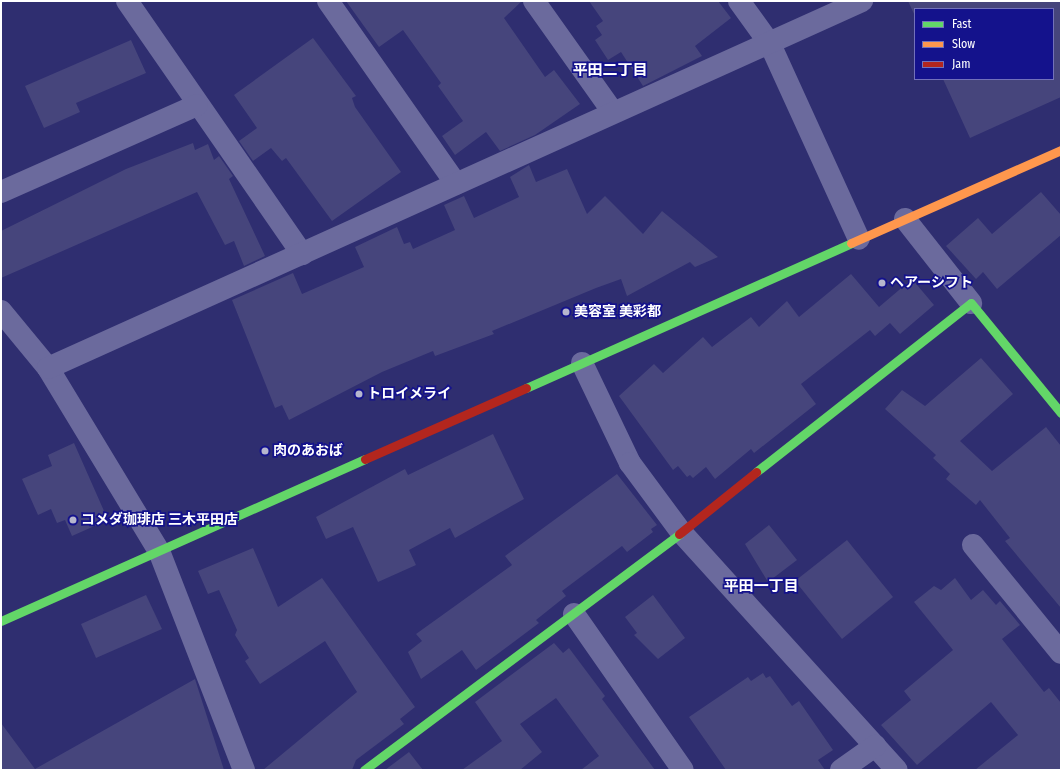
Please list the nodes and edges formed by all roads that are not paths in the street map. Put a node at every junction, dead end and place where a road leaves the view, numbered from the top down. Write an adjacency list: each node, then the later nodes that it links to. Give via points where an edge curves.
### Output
1 (127, 1): 7 (street)
2 (328, 1): 10 (street)
3 (534, 1): 8 (street)
4 (739, 1): 6 (street)
5 (862, 1): 6 (street)
6 (770, 44): 8 (street); 13 (street)
7 (197, 105): 11 (street); 14 (street)
8 (613, 112): 10 (street)
9 (1061, 150): 12 (street)
10 (456, 184): 14 (street)
11 (1, 192)
12 (905, 219): 13 (street); 15 (street)
13 (859, 239): 17 (street)
14 (302, 254): 18 (street)
15 (971, 303): 19 (street); 20 (street)
16 (1, 311): 18 (street)
17 (582, 363): 20 (street, via 630,463); 22 (street)
18 (48, 368): 22 (street)
19 (1061, 413)
20 (681, 532): 23 (street); 26 (street)
21 (973, 545): 25 (street)
22 (159, 551): 24 (street); 27 (street)
23 (574, 614): 28 (street); 29 (street)
24 (1, 621)
25 (1061, 653)
26 (875, 746): 30 (street); 31 (street)
27 (244, 770)
28 (364, 770)
29 (683, 770)
30 (841, 770)
31 (897, 770)

